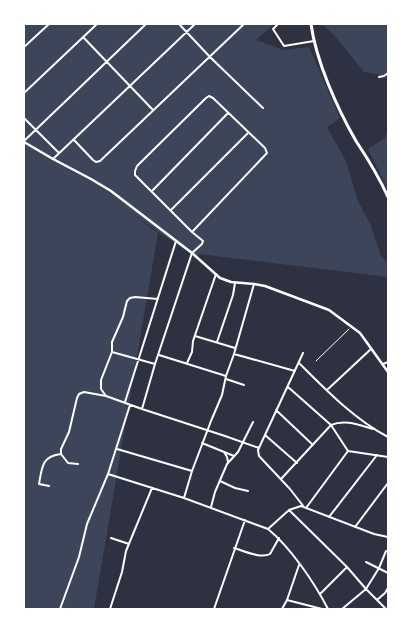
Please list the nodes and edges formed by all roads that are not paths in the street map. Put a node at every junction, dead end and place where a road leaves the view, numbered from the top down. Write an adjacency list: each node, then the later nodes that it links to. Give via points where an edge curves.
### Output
1 (49, 24): 12 (street)
2 (97, 24): 10 (street)
3 (146, 24): 14 (street)
4 (179, 24): 9 (street)
5 (195, 24): 9 (street)
6 (244, 24): 13 (street)
7 (278, 24): 11 (street, via 273,29 284,46)
8 (311, 24): 11 (main road)
9 (187, 32): 13 (street); 17 (street)
10 (83, 37): 14 (street); 18 (street)
11 (314, 41): 30 (main road, via 347,124)
12 (24, 47)
13 (210, 56): 19 (street); 20 (street)
14 (106, 62): 17 (street); 23 (street)
15 (388, 73): 16 (street)
16 (379, 77)
17 (130, 87): 20 (street); 25 (street)
18 (24, 93)
19 (263, 108)
20 (153, 110): 25 (street, via 98,162)
21 (228, 113): 24 (street); 29 (street); 29 (street, via 208,97 138,166 135,175)
22 (24, 118): 23 (street)
23 (36, 130): 26 (street); 27 (street)
24 (248, 132): 31 (street); 32 (street, via 265,148 266,155)
25 (74, 140): 27 (street)
26 (24, 142): 28 (street)
27 (59, 153): 28 (street)
28 (52, 159): 33 (street, via 111,192)
29 (152, 190): 31 (street)
30 (388, 197)
31 (171, 210): 32 (street)
32 (192, 232): 34 (street, via 203,241)
33 (176, 241): 34 (street); 38 (street)
34 (192, 253): 35 (street); 46 (street)
35 (216, 274): 36 (street); 39 (street)
36 (235, 283): 37 (street); 40 (street)
37 (254, 284): 41 (street); 42 (street, via 278,290 326,309 360,333)
38 (158, 298): 43 (street, via 129,298 112,342); 47 (street)
39 (195, 336): 40 (street); 49 (street)
40 (217, 342): 41 (street)
41 (235, 348): 45 (street)
42 (372, 348): 52 (street); 59 (street)
43 (112, 352): 47 (street); 60 (street, via 100,383)
44 (304, 353): 50 (street)
45 (234, 354): 53 (street); 55 (street)
46 (159, 355): 49 (street); 51 (street)
47 (140, 359): 51 (street); 61 (street)
48 (388, 362): 52 (street)
49 (187, 363): 55 (street)
50 (299, 363): 53 (street); 59 (street)
51 (155, 364): 63 (street)
52 (383, 364): 54 (street)
53 (295, 371): 58 (street)
54 (388, 372)
55 (226, 376): 56 (street)
56 (226, 379): 57 (street); 68 (street)
57 (244, 385)
58 (288, 387): 64 (street); 66 (street)
59 (327, 390): 67 (street)
60 (106, 396): 61 (street); 78 (street, via 84,392 78,396)
61 (125, 403): 62 (street)
62 (130, 405): 63 (street); 75 (street)
63 (142, 410): 68 (street)
64 (276, 410): 69 (street); 73 (street)
65 (253, 422): 72 (street)
66 (331, 425): 67 (street, via 342,422); 73 (street); 76 (street)
67 (373, 429): 70 (street)
68 (208, 430): 71 (street); 72 (street)
69 (265, 435): 74 (street); 83 (street)
70 (388, 437)
71 (202, 443): 77 (street); 85 (street)
72 (243, 443): 74 (street); 80 (street)
73 (313, 445): 83 (street)
74 (258, 448): 87 (street, via 260,456)
75 (117, 449): 85 (street); 86 (street)
76 (348, 451): 79 (street); 95 (street)
77 (224, 452): 80 (street); 82 (street)
78 (61, 454): 84 (street, via 68,463); 90 (street, via 52,455 45,462 39,484)
79 (377, 455): 81 (street); 97 (street)
80 (234, 456): 82 (street)
81 (388, 457)
82 (228, 462): 88 (street)
83 (297, 463): 87 (street)
84 (78, 464)
85 (192, 471): 93 (street)
86 (108, 474): 91 (street); 117 (street, via 87,524)
87 (281, 479): 95 (street)
88 (220, 481): 92 (street); 94 (street)
89 (388, 484): 99 (street)
90 (49, 486)
91 (152, 488): 93 (street); 104 (street)
92 (248, 491)
93 (184, 498): 94 (street)
94 (211, 507): 98 (street)
95 (305, 508): 96 (street, via 298,506); 97 (street)
96 (289, 510): 100 (street); 109 (street)
97 (330, 517): 99 (street)
98 (245, 520): 100 (street); 105 (street)
99 (355, 527): 101 (street)
100 (268, 529): 103 (street)
101 (388, 537)
102 (111, 538): 104 (street)
103 (279, 538): 105 (street, via 268,556); 108 (street)
104 (129, 544): 118 (street)
105 (234, 548): 119 (street)
106 (386, 552): 110 (street)
107 (366, 562): 110 (street)
108 (300, 565): 114 (street); 115 (street)
109 (347, 567): 113 (street); 114 (street)
110 (379, 568): 111 (street); 113 (street)
111 (388, 573)
112 (388, 588): 116 (street)
113 (366, 589): 116 (street); 123 (street)
114 (320, 594): 122 (street)
115 (287, 600): 120 (street); 121 (street)
116 (377, 600): 124 (street)
117 (60, 609)
118 (110, 609)
119 (214, 609)
120 (282, 609)
121 (322, 609)
122 (328, 609)
123 (342, 609)
124 (386, 609)

